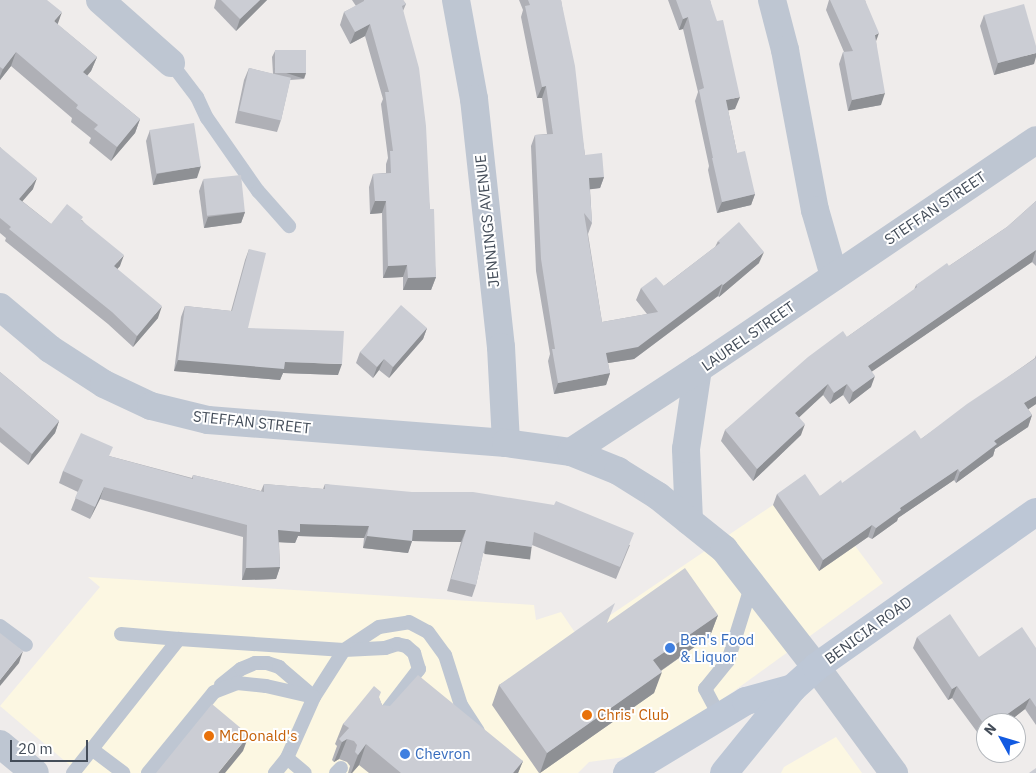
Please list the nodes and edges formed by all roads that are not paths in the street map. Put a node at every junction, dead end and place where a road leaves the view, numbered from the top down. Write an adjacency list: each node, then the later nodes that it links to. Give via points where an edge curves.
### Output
1 (100, 0): 4 (street)
2 (456, 0): 10 (street, JENNINGS AVENUE, via 474,99 501,347)
3 (772, 0): 7 (street, via 785,50 815,210)
4 (171, 63): 6 (lane, via 258,190)
5 (1036, 140): 7 (street, STEFFAN STREET)
6 (289, 226)
7 (834, 276): 9 (street, LAUREL STREET)
8 (0, 307): 10 (street, STEFFAN STREET, via 50,349 104,384 150,406 208,420)
9 (698, 369): 11 (street); 13 (street, LAUREL STREET, via 686,449)
10 (506, 443): 11 (street, STEFFAN STREET)
11 (571, 452): 13 (street, via 618,471 658,496)
12 (1036, 512): 20 (main road, BENICIA ROAD)
13 (689, 521): 14 (street, via 724,549)
14 (752, 584): 20 (street); 24 (lane, via 728,661 705,689)
15 (0, 626): 18 (lane)
16 (122, 634): 17 (lane)
17 (179, 639): 19 (lane); 28 (lane)
18 (26, 645)
19 (344, 650): 23 (lane); 25 (lane, via 385,648 397,644 414,653 419,669); 26 (lane, via 379,627 409,622 428,632 445,655 461,705)
20 (816, 667): 21 (main road, BENICIA ROAD); 38 (street)
21 (793, 688): 24 (main road, via 746,701); 37 (main road, BENICIA ROAD)
22 (214, 692): 23 (lane, via 237,683); 23 (lane, via 241,669 261,663 279,667); 33 (lane)
23 (314, 697): 29 (lane)
24 (720, 717): 36 (main road)
25 (380, 719)
26 (485, 739)
27 (0, 744): 30 (street)
28 (92, 750): 31 (lane); 32 (lane)
29 (287, 758): 34 (lane); 35 (lane)
30 (34, 773)
31 (74, 773)
32 (123, 773)
33 (148, 773)
34 (275, 773)
35 (305, 773)
36 (628, 773)
37 (724, 773)
38 (894, 773)

